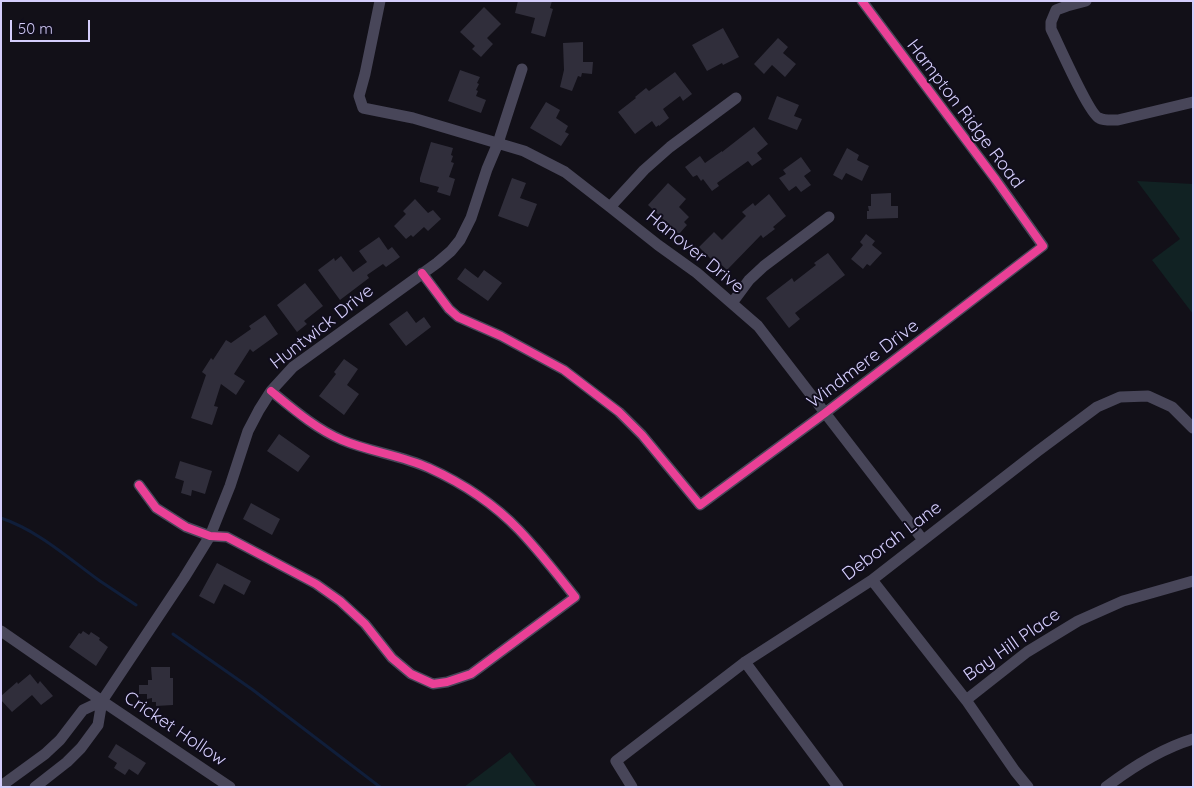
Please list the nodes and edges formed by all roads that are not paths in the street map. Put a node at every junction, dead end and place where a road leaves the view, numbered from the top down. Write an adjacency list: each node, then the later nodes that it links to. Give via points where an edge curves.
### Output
1 (380, 1): 7 (street, Hanover Drive, via 359,96 363,108 412,118)
2 (862, 1): 10 (street, Hampton Ridge Road)
3 (1086, 1): 6 (street, via 1056,10 1051,29 1088,106 1098,118 1118,120)
4 (522, 69): 7 (street, Huntwick Drive)
5 (736, 98): 8 (street, via 670,147)
6 (1193, 102)
7 (498, 143): 8 (street, Hanover Drive, via 524,151 565,172); 11 (street, Huntwick Drive, via 460,240)
8 (610, 207): 12 (street, Hanover Drive)
9 (829, 217): 12 (street, via 764,266)
10 (1043, 246): 14 (street, Windmere Drive)
11 (422, 273): 13 (street, Huntwick Drive, via 293,367); 14 (street, Windmere Drive, via 449,310 458,317 564,370 619,412 642,434 700,505)
12 (732, 303): 14 (street, Hanover Drive, via 758,326)
13 (271, 391): 17 (street, Huntwick Drive, via 248,431); 17 (street, via 332,435 428,467 481,498 517,529 575,597 471,674 433,684 411,674 392,658 365,624 316,584 227,537)
14 (825, 413): 18 (street, Hanover Drive)
15 (1193, 428): 18 (street, Deborah Lane, via 1172,407 1148,396 1120,397 1097,407)
16 (140, 486): 17 (street, via 156,508 186,527)
17 (210, 536): 24 (street, Huntwick Drive)
18 (923, 540): 19 (street, Deborah Lane)
19 (872, 580): 22 (street, Deborah Lane); 23 (street)
20 (1193, 581): 23 (street, Bay Hill Place, via 1124,601 1078,621 1027,652)
21 (1, 631): 24 (street, Cricket Hollow)
22 (745, 662): 30 (street, Deborah Lane, via 616,761); 31 (street)
23 (966, 700): 32 (street)
24 (102, 701): 26 (street, Huntwick Drive, via 83,710 60,740); 27 (street, Huntwick Drive, via 98,725 81,748); 29 (street, Cricket Hollow)
25 (1193, 739): 33 (street, via 1128,771)
26 (29, 765): 27 (street); 28 (street, Huntwick Drive)
27 (41, 785)
28 (1, 786)
29 (230, 787)
30 (632, 787)
31 (838, 787)
32 (1028, 787)
33 (1106, 787)

